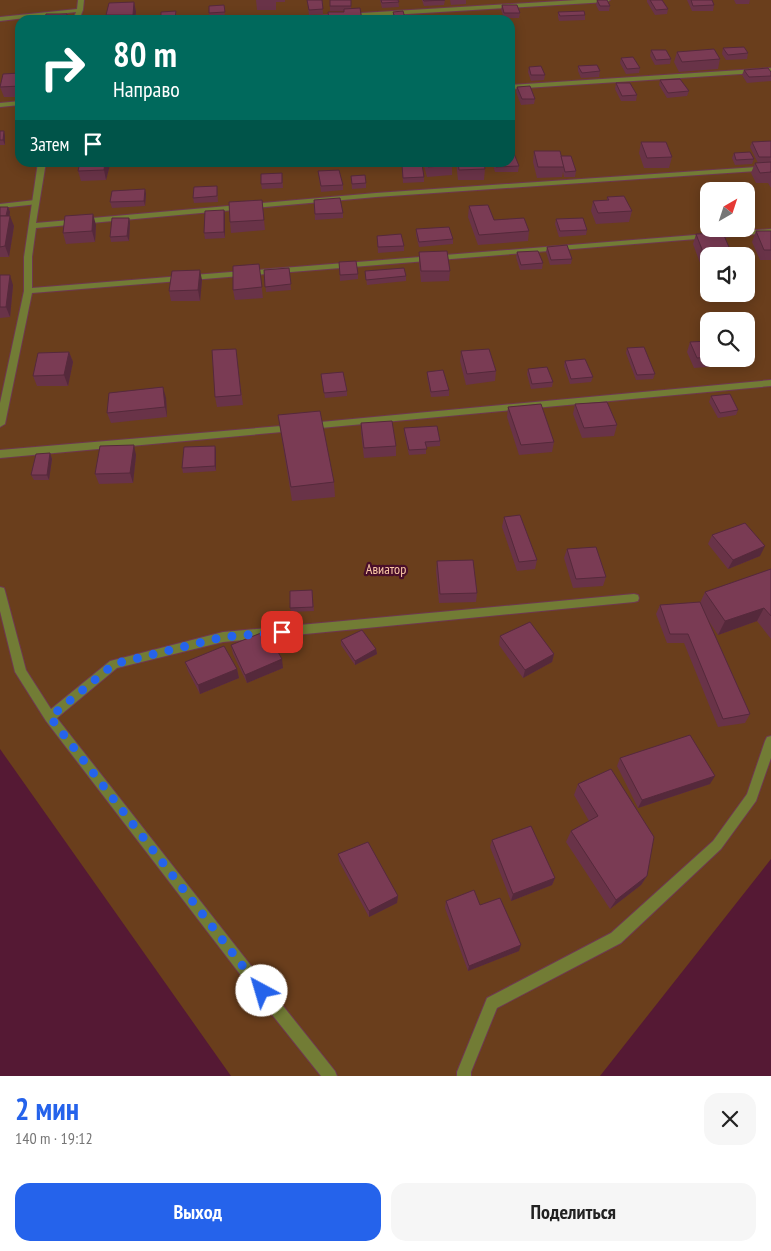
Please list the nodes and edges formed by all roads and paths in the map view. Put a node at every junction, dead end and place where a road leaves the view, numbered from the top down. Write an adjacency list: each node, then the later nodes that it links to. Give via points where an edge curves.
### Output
1 (81, 0): 3 (street)
2 (607, 0): 6 (street)
3 (80, 10): 4 (street); 5 (street)
4 (36, 15)
5 (78, 15)
6 (360, 15)
7 (15, 17): 8 (street)
8 (0, 19)
9 (771, 70): 10 (street)
10 (515, 87)
11 (15, 104): 12 (street)
12 (0, 105)
13 (41, 167): 15 (street)
14 (771, 168): 17 (street, via 376,195)
15 (35, 202): 16 (street); 17 (street)
16 (0, 206)
17 (32, 226): 19 (street)
18 (771, 231): 19 (street)
19 (28, 292): 21 (street)
20 (771, 383): 22 (street)
21 (0, 424)
22 (0, 454)
23 (0, 592): 25 (street, via 21,672)
24 (634, 598): 25 (street, via 223,637 114,664)
25 (50, 717): 27 (street)
26 (771, 741): 28 (street, via 752,797 717,845 616,938 492,1003)
27 (330, 1076)
28 (464, 1076)

